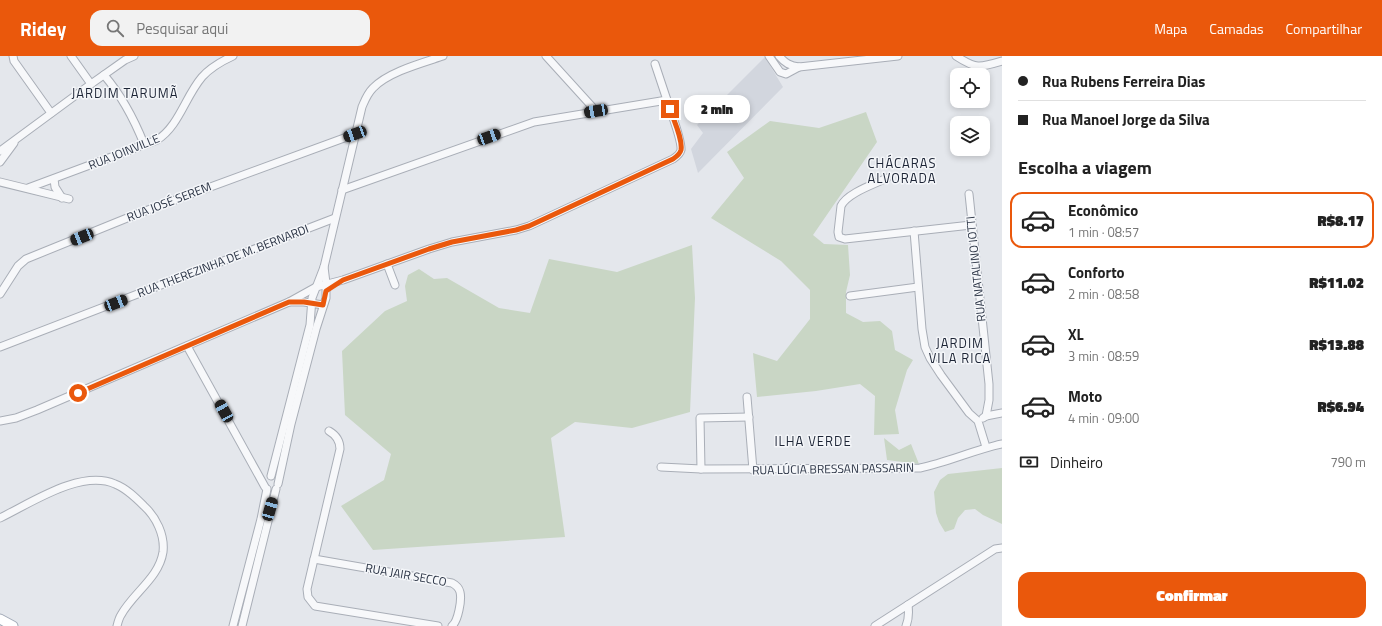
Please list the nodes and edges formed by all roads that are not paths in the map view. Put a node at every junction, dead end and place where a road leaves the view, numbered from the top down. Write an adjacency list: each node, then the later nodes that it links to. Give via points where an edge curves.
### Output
1 (13, 56): 20 (street)
2 (71, 56): 17 (street)
3 (134, 56): 16 (street)
4 (233, 56): 23 (street, RUA JOINVILLE, via 202,77 165,135)
5 (417, 56): 13 (street)
6 (443, 56): 13 (street)
7 (546, 56): 19 (street)
8 (769, 56): 15 (street, via 780,72 786,74)
9 (779, 56): 15 (street, via 784,62)
10 (898, 56): 15 (street)
11 (956, 56): 12 (street, via 979,67)
12 (1002, 61)
13 (420, 64): 21 (street, via 373,87 366,96)
14 (654, 64): 18 (street)
15 (799, 67)
16 (104, 75): 17 (street); 23 (street, via 133,118)
17 (91, 84): 20 (street)
18 (667, 100): 19 (street); 35 (street, via 681,151 673,159 529,226 452,242)
19 (596, 111): 30 (street, via 519,126)
20 (50, 113): 22 (street)
21 (355, 134): 30 (street); 43 (street, RUA JOSÉ SEREM, via 137,214 26,259 18,266)
22 (17, 138): 24 (street); 25 (street)
23 (144, 144): 27 (street, RUA JOINVILLE)
24 (0, 150)
25 (0, 162)
26 (887, 178): 34 (street, via 843,202 839,237 845,239)
27 (54, 179): 29 (street, RUA JOINVILLE); 29 (street, via 55,187 65,198)
28 (0, 182): 29 (street)
29 (28, 188)
30 (342, 190): 32 (street)
31 (969, 194): 33 (street, RUA NATALINO IOTTI)
32 (335, 218): 36 (street); 49 (street, RUA THEREZINHA DE M. BERNARDI)
33 (971, 226): 34 (street); 52 (street, RUA NATALINO IOTTI, via 989,384)
34 (914, 231): 41 (street)
35 (387, 264): 37 (street); 39 (street)
36 (324, 267): 38 (street); 40 (street)
37 (343, 280): 38 (street); 42 (street)
38 (326, 283): 40 (street); 42 (street)
39 (395, 285)
40 (316, 287): 45 (street); 46 (street)
41 (918, 287): 44 (street); 55 (street, via 925,348 968,413)
42 (326, 291): 47 (street)
43 (0, 294)
44 (850, 296)
45 (289, 302): 46 (street); 48 (street)
46 (312, 304): 47 (street); 60 (street, via 310,325)
47 (323, 305): 61 (street)
48 (187, 346): 54 (street, via 37,410); 59 (street)
49 (0, 347)
50 (747, 397): 53 (street)
51 (1002, 414): 52 (street)
52 (986, 416): 55 (street)
53 (749, 417): 63 (street, via 700,418); 64 (street)
54 (0, 421)
55 (978, 421): 58 (street)
56 (329, 431): 70 (street, via 337,437 340,449)
57 (1002, 444): 58 (street, RUA LÚCIA BRESSAN PASSARIN)
58 (986, 447): 64 (street, RUA LÚCIA BRESSAN PASSARIN, via 920,468)
59 (253, 463): 65 (street); 67 (street)
60 (274, 463): 61 (street); 65 (street)
61 (282, 465): 66 (street)
62 (661, 466): 63 (street, RUA LÚCIA BRESSAN PASSARIN)
63 (701, 469): 64 (street, RUA LÚCIA BRESSAN PASSARIN)
64 (752, 470)
65 (270, 476): 66 (street, via 277,480); 67 (street, via 265,481)
66 (277, 486): 67 (street, via 271,490); 76 (street)
67 (266, 488): 75 (street, via 261,519)
68 (0, 518): 74 (street, via 64,486 92,479 117,484 133,496 156,521 161,532 163,551 160,564 122,614)
69 (1002, 548): 71 (street, via 995,549)
70 (314, 559): 77 (street, via 307,593 315,606); 78 (street, RUA JAIR SECCO, via 452,583 458,588 460,596)
71 (908, 605): 79 (street); 80 (street)
72 (0, 619): 73 (main road)
73 (13, 626)
74 (117, 626)
75 (233, 626)
76 (242, 626)
77 (438, 626)
78 (454, 626)
79 (876, 626)
80 (906, 626)

